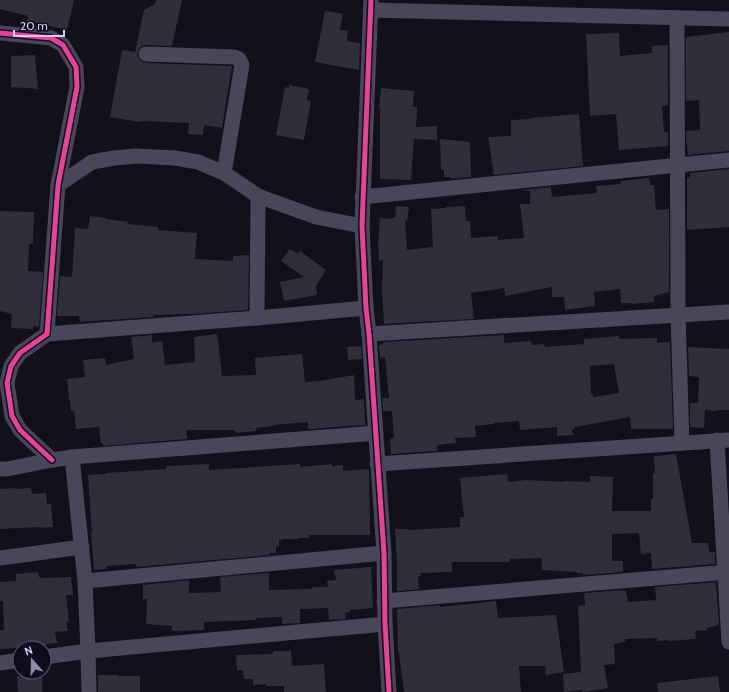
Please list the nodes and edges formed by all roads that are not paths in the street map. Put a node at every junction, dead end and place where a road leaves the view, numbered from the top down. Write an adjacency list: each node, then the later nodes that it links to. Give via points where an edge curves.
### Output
1 (371, 5): 2 (street); 11 (street)
2 (677, 18): 3 (street); 7 (street)
3 (729, 20)
4 (0, 33): 9 (street, via 52,38 63,45 76,68 77,87)
5 (146, 54): 8 (street, via 239,59 242,65)
6 (729, 160): 7 (street)
7 (677, 166): 11 (street); 15 (street)
8 (224, 173): 9 (street, via 198,162 136,156 92,162); 10 (street)
9 (58, 184): 17 (street)
10 (258, 196): 12 (street, via 316,217); 16 (street)
11 (362, 198): 12 (street)
12 (362, 226): 13 (street)
13 (366, 308): 16 (street); 18 (street)
14 (729, 312): 15 (street)
15 (678, 314): 18 (street); 21 (street)
16 (257, 318): 17 (street)
17 (47, 334): 23 (street, via 20,353 11,366 7,383 12,416 20,430)
18 (369, 334): 19 (street)
19 (376, 433): 22 (street); 24 (street)
20 (723, 440): 21 (street); 29 (street)
21 (682, 442): 24 (street)
22 (72, 457): 23 (street); 26 (street)
23 (52, 460): 25 (street)
24 (377, 464): 27 (street)
25 (0, 469)
26 (82, 547): 28 (street); 30 (street)
27 (384, 553): 30 (street); 31 (street)
28 (0, 558)
29 (727, 572): 31 (street); 33 (street)
30 (85, 581): 34 (street)
31 (384, 601): 32 (street)
32 (385, 624): 34 (street); 39 (street)
33 (729, 642)
34 (88, 651): 35 (street); 38 (street)
35 (52, 656)
36 (12, 661): 37 (street)
37 (0, 663)
38 (89, 692)
39 (389, 692)

